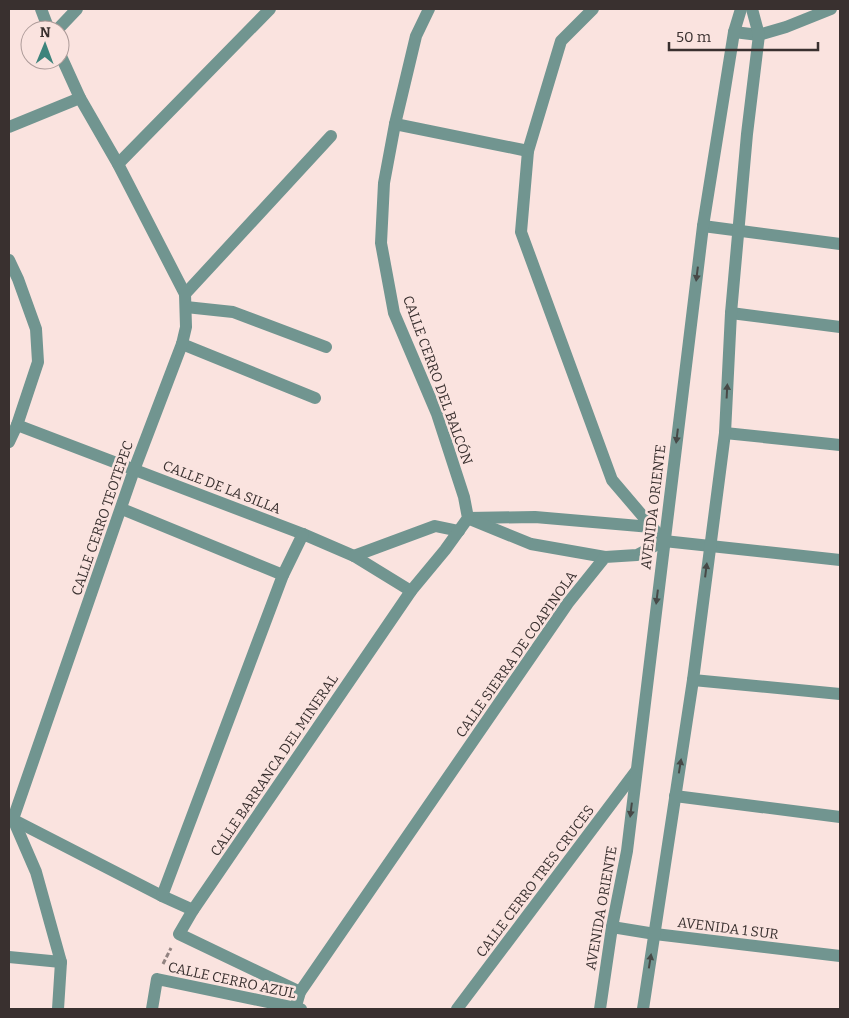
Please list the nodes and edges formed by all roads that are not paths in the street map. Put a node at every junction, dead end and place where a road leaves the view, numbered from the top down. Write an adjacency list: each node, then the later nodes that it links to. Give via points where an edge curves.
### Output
1 (77, 9): 8 (street)
2 (270, 9): 17 (street)
3 (429, 9): 13 (street, CALLE CERRO DEL BALCÓN, via 416,36)
4 (594, 9): 16 (street, via 561,41)
5 (741, 9): 9 (street, AVENIDA ORIENTE)
6 (752, 9): 10 (street)
7 (831, 9): 10 (street)
8 (66, 20)
9 (734, 32): 10 (street); 18 (street, AVENIDA ORIENTE)
10 (759, 35): 19 (street)
11 (67, 70): 12 (street, CALLE CERRO TEOTEPEC)
12 (80, 98): 14 (street); 17 (street, CALLE CERRO TEOTEPEC)
13 (395, 124): 16 (street); 35 (street, CALLE CERRO DEL BALCÓN, via 384,183 381,243 394,313 437,414)
14 (9, 127)
15 (331, 136): 23 (street)
16 (528, 151): 36 (street, via 521,232 612,480)
17 (118, 164): 23 (street, CALLE CERRO TEOTEPEC)
18 (703, 226): 19 (street); 39 (street, AVENIDA ORIENTE, one-way to 39)
19 (739, 232): 20 (street); 24 (street)
20 (840, 244)
21 (9, 260): 22 (street)
22 (13, 284): 29 (street, via 36,329 38,362)
23 (185, 301): 26 (street, CALLE CERRO TEOTEPEC, via 186,327); 27 (street, via 234,312)
24 (731, 313): 25 (street); 30 (street, one-way to 24)
25 (840, 327)
26 (182, 344): 28 (street); 33 (street, CALLE CERRO TEOTEPEC)
27 (326, 347)
28 (315, 398)
29 (17, 425): 31 (street); 33 (street, CALLE DE LA SILLA)
30 (725, 433): 32 (street); 40 (street)
31 (9, 442)
32 (840, 445)
33 (134, 470): 34 (street, CALLE CERRO TEOTEPEC); 38 (street, CALLE DE LA SILLA)
34 (122, 509): 44 (street); 51 (street, CALLE CERRO TEOTEPEC)
35 (468, 518): 36 (street, via 535,517); 37 (street); 42 (street, via 531,544)
36 (651, 527): 39 (street)
37 (459, 531): 41 (street, via 435,526); 45 (street, CALLE BARRANCA DEL MINERAL)
38 (303, 534): 41 (street, CALLE DE LA SILLA); 44 (street)
39 (664, 541): 40 (street); 42 (street, via 637,555); 48 (street, AVENIDA ORIENTE, one-way to 48)
40 (710, 545): 43 (street); 46 (street, one-way to 40)
41 (354, 556): 45 (street, CALLE DE LA SILLA)
42 (605, 557): 59 (street, CALLE SIERRA DE COAPINOLA, via 568,603)
43 (840, 560)
44 (283, 575): 52 (street)
45 (411, 591): 53 (street, CALLE BARRANCA DEL MINERAL)
46 (693, 680): 47 (street); 49 (street, one-way to 46)
47 (840, 694)
48 (636, 771): 54 (street, AVENIDA ORIENTE, one-way to 54, via 627,851); 63 (street, CALLE CERRO TRES CRUCES)
49 (675, 796): 50 (street); 55 (street)
50 (840, 817)
51 (11, 818): 52 (street); 58 (street, via 36,872)
52 (162, 896): 53 (street)
53 (193, 910): 59 (street, CALLE BARRANCA DEL MINERAL, via 179,934)
54 (612, 927): 55 (street, AVENIDA 1 SUR); 64 (street, AVENIDA ORIENTE)
55 (655, 934): 56 (street, AVENIDA 1 SUR); 65 (street, one-way to 55)
56 (840, 956)
57 (9, 957): 58 (street)
58 (61, 962): 60 (street)
59 (300, 992): 62 (street, CALLE SIERRA DE COAPINOLA)
60 (58, 1009)
61 (152, 1009): 62 (street, CALLE CERRO AZUL, via 157,979)
62 (297, 1009)
63 (457, 1009)
64 (600, 1009)
65 (643, 1009)

